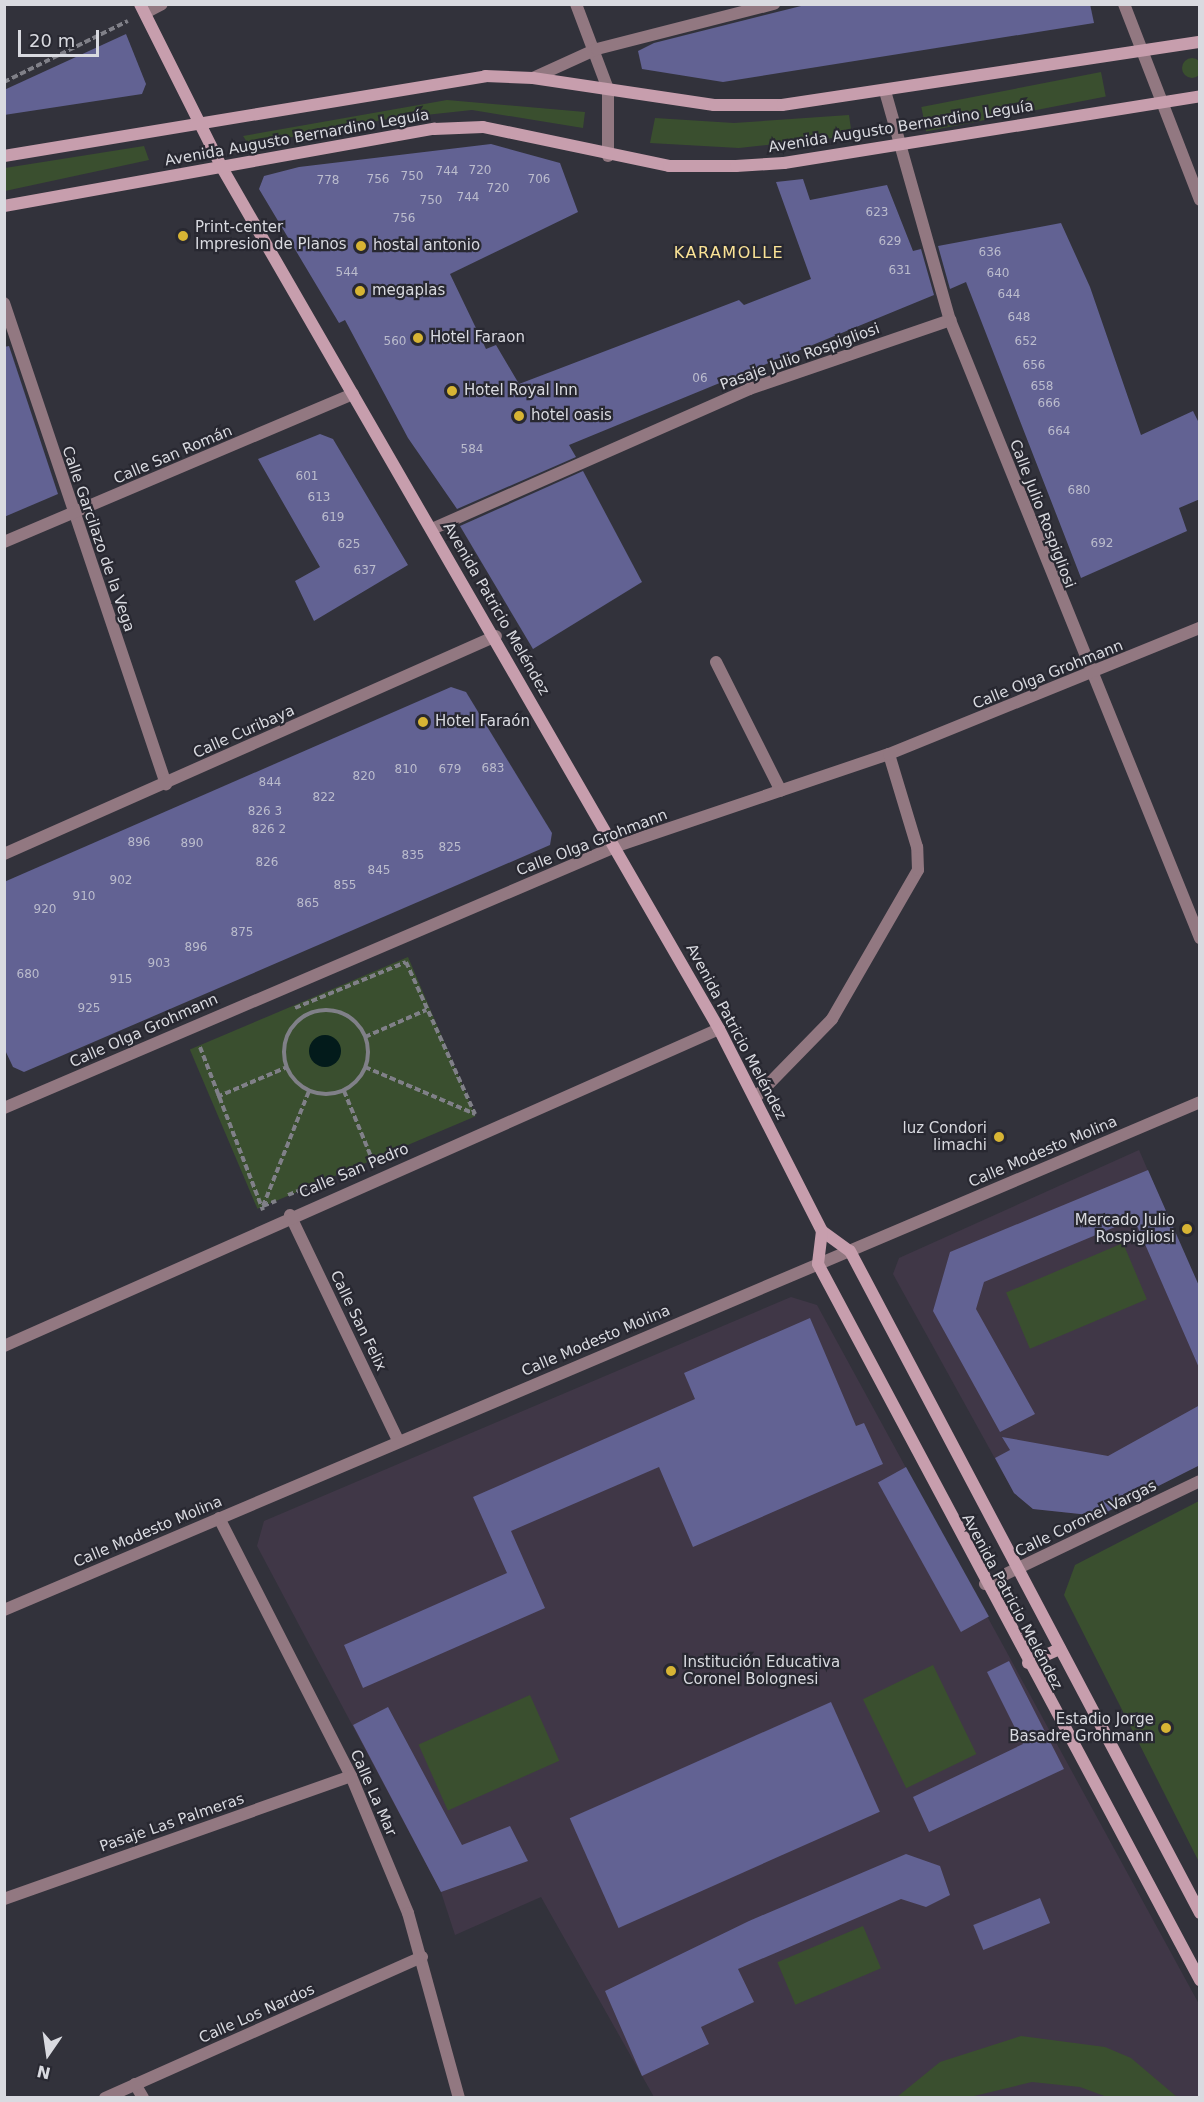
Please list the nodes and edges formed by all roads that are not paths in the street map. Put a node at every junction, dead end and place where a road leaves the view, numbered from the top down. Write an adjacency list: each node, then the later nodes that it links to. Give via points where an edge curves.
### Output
1 (162, 4): 5 (street)
2 (576, 4): 7 (street)
3 (774, 4): 7 (street)
4 (1124, 4): 8 (street)
5 (143, 9): 14 (street, Avenida Patricio Meléndez)
6 (1200, 42): 8 (street, Avenida Augusto Bernardino Leguía)
7 (597, 49): 9 (street); 10 (street)
8 (1142, 52): 11 (street, Avenida Augusto Bernardino Leguía); 13 (street)
9 (533, 78): 10 (street, Avenida Augusto Bernardino Leguía); 14 (street, Avenida Augusto Bernardino Leguía, via 459,80)
10 (608, 89): 11 (street, Avenida Augusto Bernardino Leguía, via 714,105 783,105); 17 (street)
11 (885, 91): 15 (street, Calle Julio Rospigliosi)
12 (1200, 96): 13 (street, Avenida Augusto Bernardino Leguía)
13 (1161, 101): 15 (street, Avenida Augusto Bernardino Leguía); 19 (street)
14 (201, 126): 16 (street, Avenida Augusto Bernardino Leguía); 18 (street, Avenida Patricio Meléndez)
15 (900, 143): 17 (street, Avenida Augusto Bernardino Leguía, via 736,166 669,166); 22 (street, Calle Julio Rospigliosi)
16 (4, 156)
17 (608, 156): 18 (street, Avenida Augusto Bernardino Leguía, via 483,127 366,139)
18 (221, 166): 20 (street, Avenida Augusto Bernardino Leguía); 23 (street, Avenida Patricio Meléndez)
19 (1200, 200)
20 (4, 206)
21 (4, 303): 24 (street, Calle Garcilazo de la Vega)
22 (950, 320): 25 (street, Pasaje Julio Rospigliosi, via 749,389); 30 (street, Calle Julio Rospigliosi)
23 (353, 394): 24 (street, Calle San Román); 25 (street, Avenida Patricio Meléndez)
24 (72, 514): 26 (street, Calle San Román); 32 (street, Calle Garcilazo de la Vega)
25 (432, 530): 28 (street, Avenida Patricio Meléndez)
26 (4, 542)
27 (1200, 628): 30 (street, Calle Olga Grohmann)
28 (496, 636): 32 (street, Calle Curibaya); 34 (street, Avenida Patricio Meléndez)
29 (716, 662): 33 (street)
30 (1090, 676): 31 (street, Calle Olga Grohmann); 36 (street, Calle Julio Rospigliosi)
31 (889, 754): 33 (street, Calle Olga Grohmann); 38 (street, via 917,848 918,870 832,1019)
32 (166, 784): 35 (street, Calle Curibaya)
33 (781, 791): 34 (street, Calle Olga Grohmann)
34 (617, 846): 37 (street, Avenida Patricio Meléndez); 40 (street, Calle Olga Grohmann)
35 (4, 854)
36 (1200, 938)
37 (719, 1029): 38 (street, Avenida Patricio Meléndez); 41 (street, Calle San Pedro)
38 (756, 1097): 42 (street, Avenida Patricio Meléndez)
39 (1200, 1102): 43 (street, Calle Modesto Molina)
40 (6, 1104)
41 (290, 1215): 45 (street, Calle San Pedro); 46 (street, Calle San Felix)
42 (822, 1231): 43 (street, Avenida Patricio Meléndez); 44 (street)
43 (850, 1251): 44 (street, Calle Modesto Molina); 49 (street, Avenida Patricio Meléndez)
44 (818, 1264): 46 (street, Calle Modesto Molina); 50 (street, Avenida Patricio Meléndez)
45 (4, 1346)
46 (398, 1440): 48 (street, Calle Modesto Molina)
47 (1200, 1481): 49 (street, Calle Coronel Vargas)
48 (219, 1518): 51 (street, Calle Modesto Molina); 54 (street, Calle La Mar)
49 (1018, 1568): 50 (street, Calle Coronel Vargas); 52 (street, Avenida Patricio Meléndez)
50 (985, 1584): 53 (street, Avenida Patricio Meléndez)
51 (4, 1610)
52 (1060, 1649): 53 (street); 56 (street, Avenida Patricio Meléndez)
53 (1028, 1663): 58 (street, Avenida Patricio Meléndez)
54 (351, 1776): 55 (street, Pasaje Las Palmeras); 57 (street, Calle La Mar)
55 (4, 1899)
56 (1200, 1913)
57 (422, 1957): 59 (street, Calle Los Nardos); 62 (street, Calle La Mar)
58 (1200, 1980)
59 (135, 2084): 60 (street, Calle Los Nardos); 61 (street)
60 (105, 2097)
61 (143, 2097)
62 (459, 2097)

